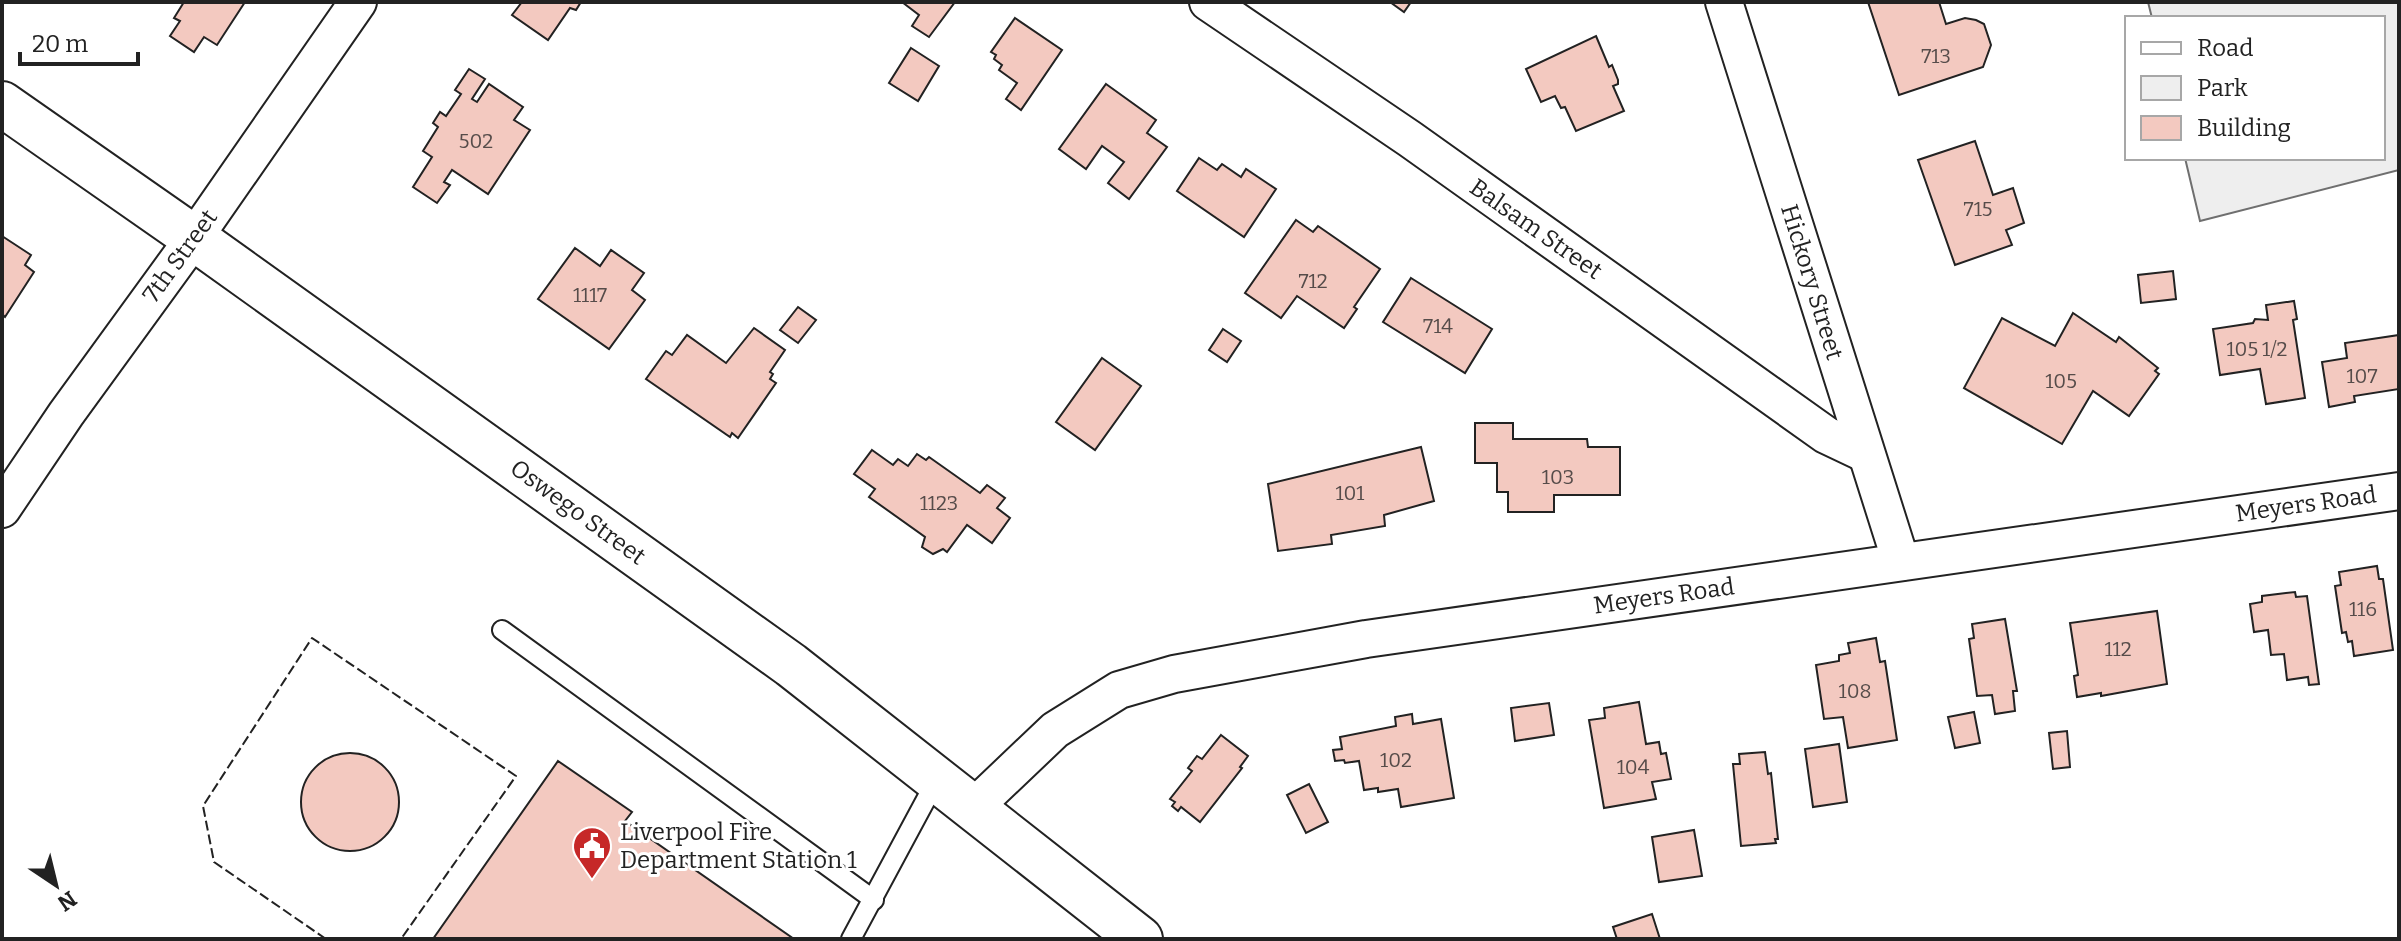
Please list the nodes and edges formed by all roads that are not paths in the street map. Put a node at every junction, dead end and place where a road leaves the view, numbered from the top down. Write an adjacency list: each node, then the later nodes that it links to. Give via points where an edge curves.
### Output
1 (358, 2): 5 (street, 7th Street)
2 (1208, 2): 6 (street, Balsam Street, via 1826,435)
3 (1724, 2): 6 (street, Hickory Street)
4 (2, 104): 5 (main road, Oswego Street)
5 (194, 238): 8 (street, 7th Street); 11 (main road, Oswego Street, via 791,665)
6 (1866, 454): 9 (street, Hickory Street)
7 (2399, 491): 9 (street, Meyers Road)
8 (2, 509)
9 (1901, 562): 12 (street, Meyers Road, via 1366,639 1174,674 1119,690 1055,730)
10 (502, 630): 13 (lane)
11 (937, 779): 12 (main road, Oswego Street); 13 (lane)
12 (973, 808): 15 (main road, Oswego Street)
13 (874, 900): 14 (lane)
14 (851, 939)
15 (1140, 939)

